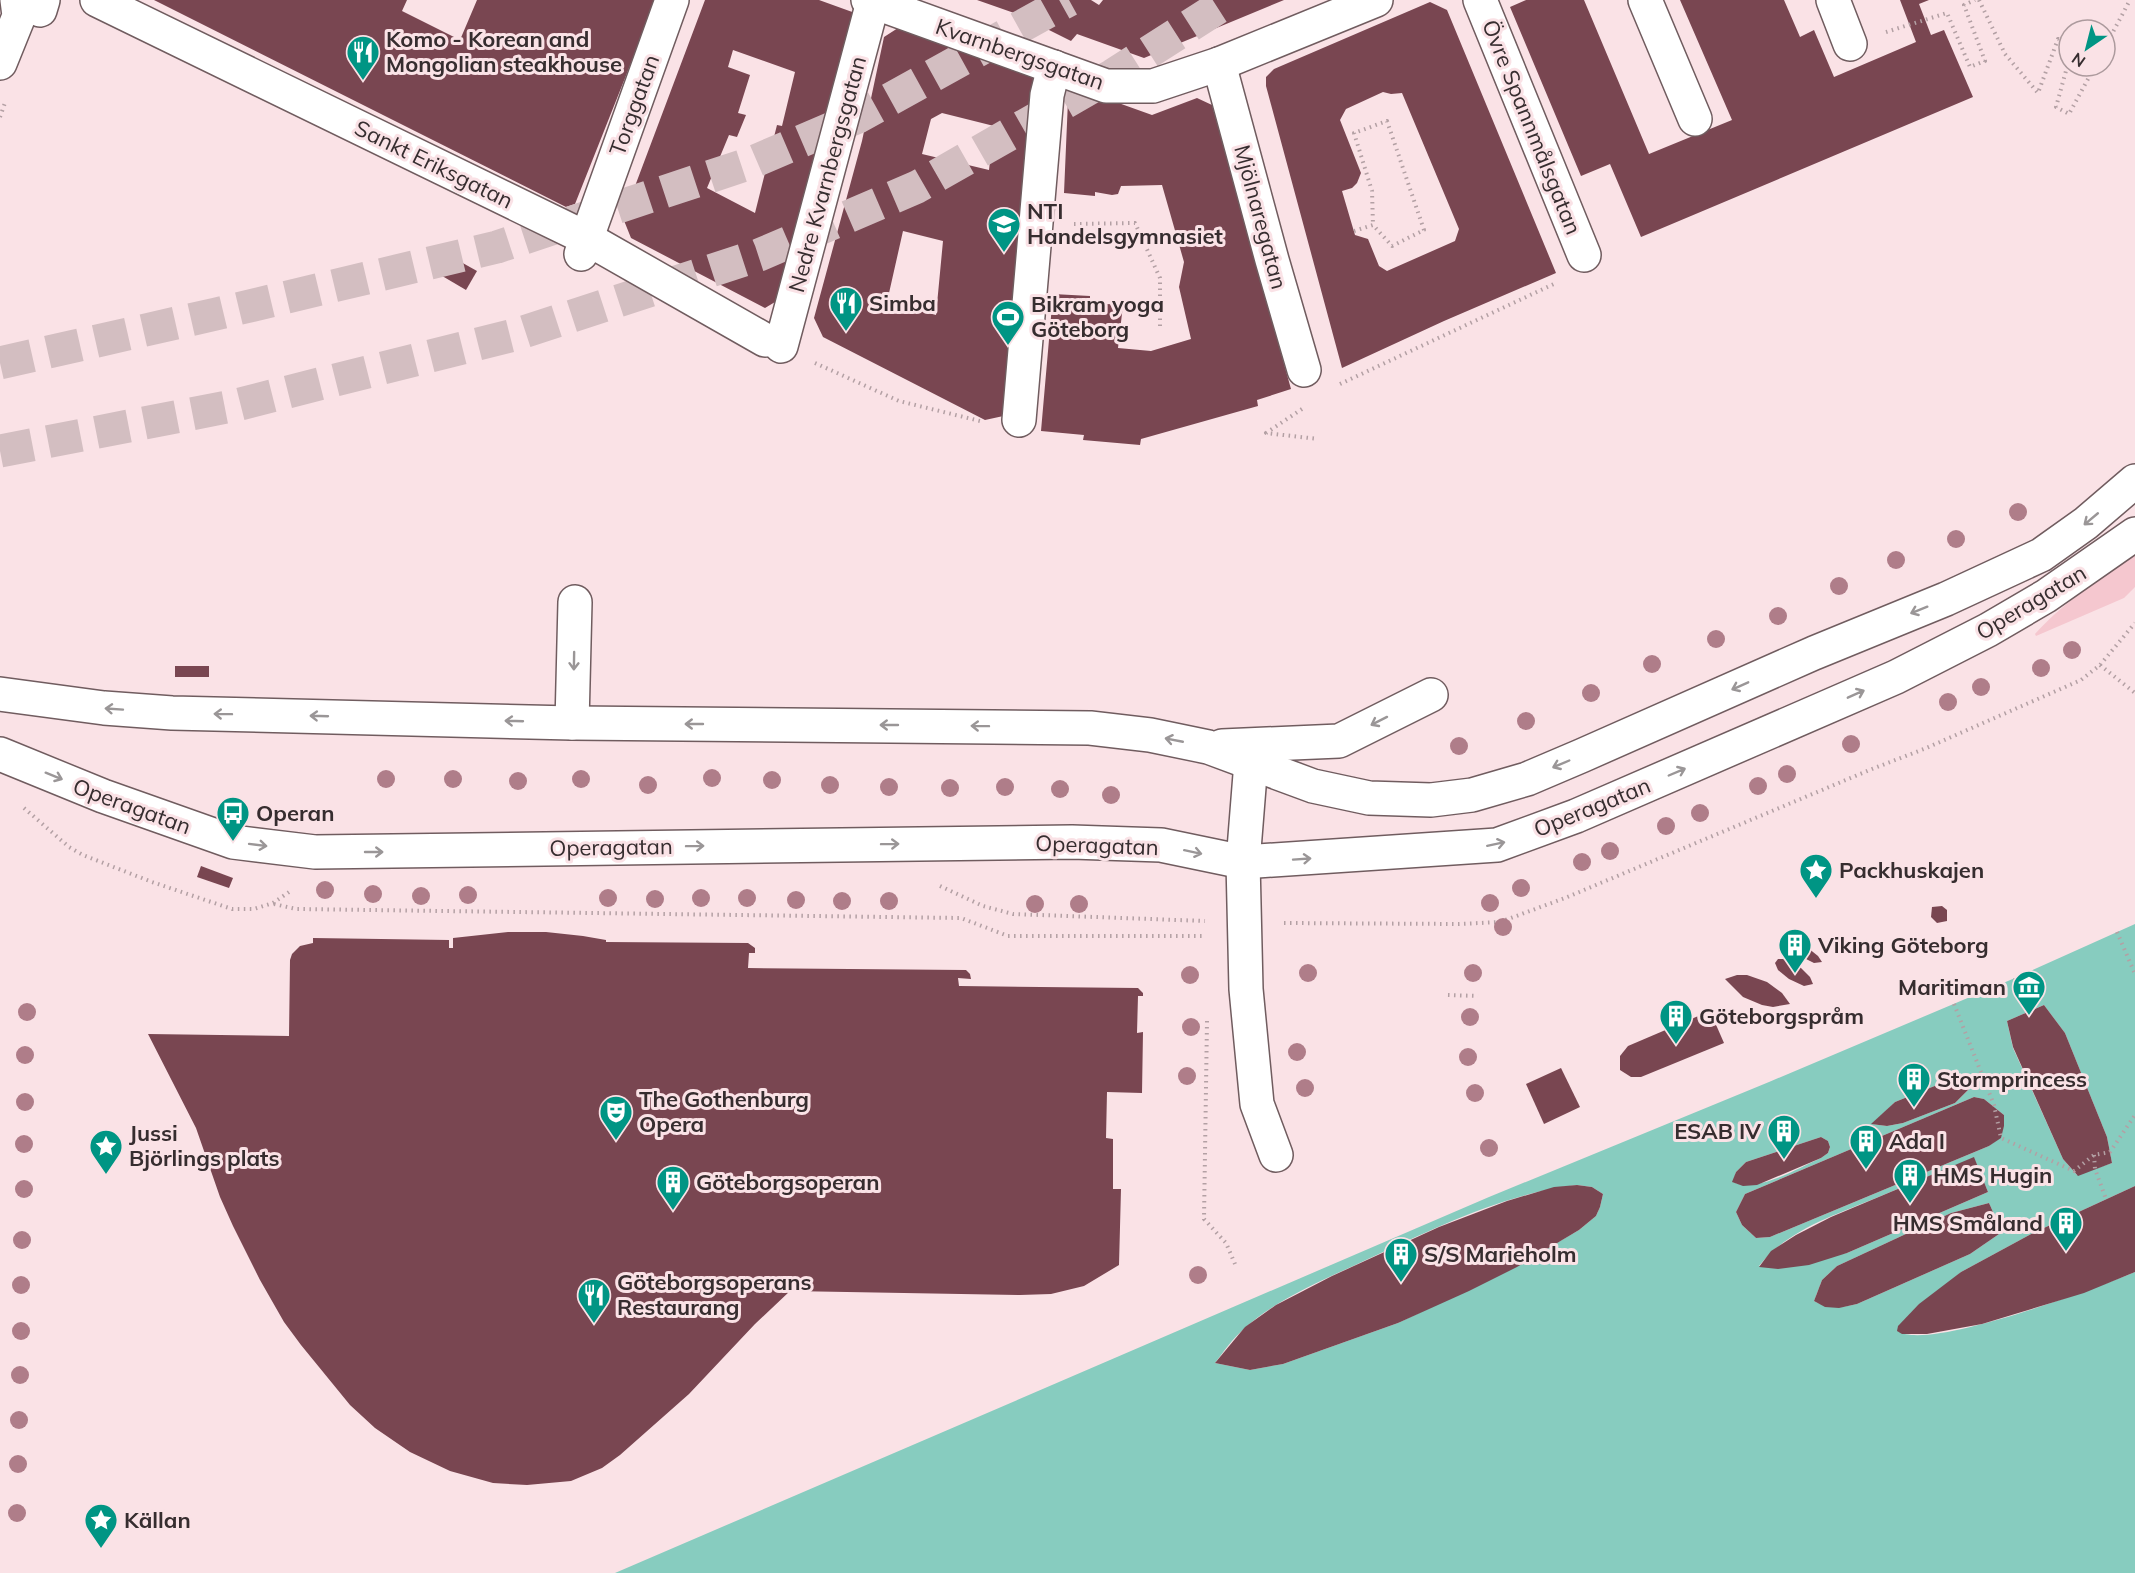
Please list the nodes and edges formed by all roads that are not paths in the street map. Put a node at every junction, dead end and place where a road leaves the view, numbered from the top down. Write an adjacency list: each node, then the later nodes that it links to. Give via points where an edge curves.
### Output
1 (97, 0): 14 (street, Sankt Eriksgatan)
2 (672, 0): 14 (street, Torggatan)
3 (1376, 0): 11 (street, Kvarnbergsgatan)
4 (1480, 0): 15 (street, Övre Spannmålsgatan)
5 (1645, 0): 13 (street)
6 (1833, 0): 9 (street)
7 (871, 1): 12 (street, Kvarnbergsgatan); 16 (street, Nedre Kvarnbergsgatan)
8 (33, 3): 10 (street, via 19,15)
9 (1850, 44)
10 (0, 63)
11 (1219, 64): 12 (street, Kvarnbergsgatan, via 1153,86 1106,86); 17 (street, Mjölnaregatan)
12 (1054, 67): 18 (street, via 1046,106)
13 (1695, 120)
14 (588, 234): 16 (street, Sankt Eriksgatan)
15 (1584, 255)
16 (773, 343)
17 (1304, 370)
18 (1018, 420)
19 (2135, 481): 27 (street, Operagatan, one-way to 27, via 2041,555 1527,779 1472,795 1431,800 1370,798 1313,786)
20 (2135, 534): 28 (street, Operagatan, one-way to 20, via 1497,845 1576,816 1896,677 2046,596)
21 (575, 602): 24 (street, one-way to 24)
22 (0, 694): 24 (street, Operagatan, one-way to 22, via 172,713)
23 (1431, 694): 25 (street, one-way to 25, via 1338,741)
24 (572, 723): 25 (street, Operagatan, one-way to 24, via 1090,728)
25 (1208, 747): 27 (street, Operagatan)
26 (0, 754): 28 (street, Operagatan, one-way to 28, via 233,842 315,852 1072,842 1161,845)
27 (1251, 762): 28 (street)
28 (1244, 862): 29 (street, via 1246,989 1257,1104)
29 (1276, 1155)

